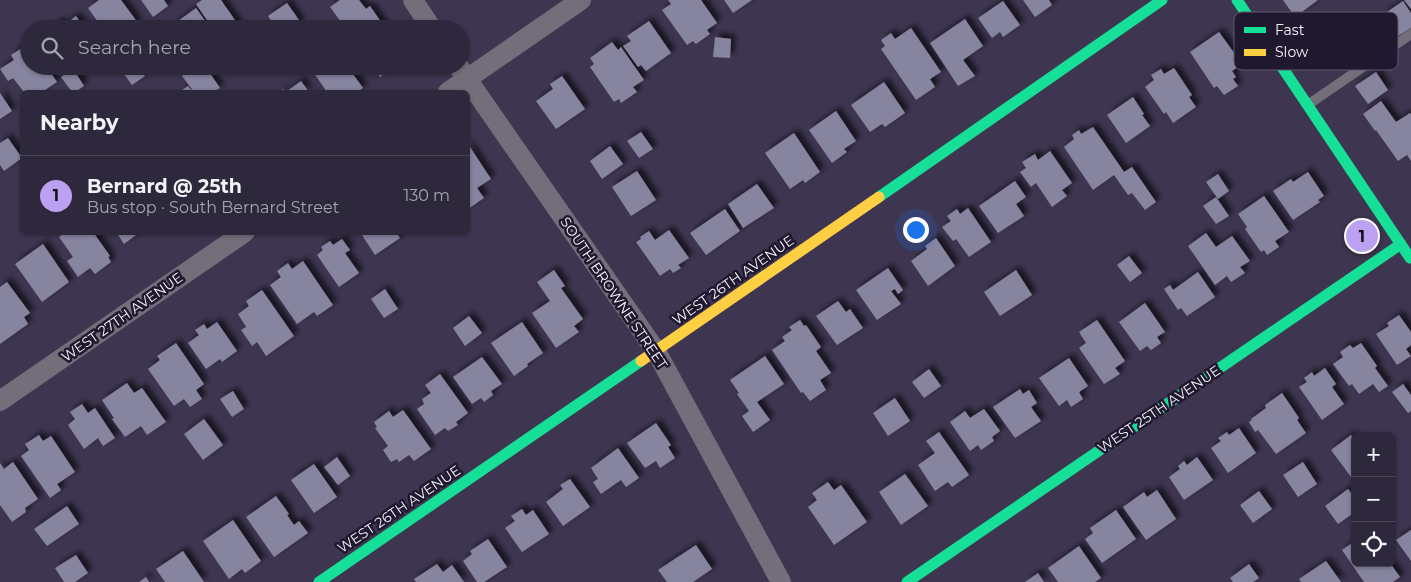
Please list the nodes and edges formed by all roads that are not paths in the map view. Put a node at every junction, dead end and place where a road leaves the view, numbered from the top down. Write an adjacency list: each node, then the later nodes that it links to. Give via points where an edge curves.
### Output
1 (413, 0): 6 (street)
2 (581, 0): 9 (street)
3 (1162, 0): 18 (street, WEST 26TH AVENUE)
4 (1237, 0): 5 (street)
5 (1245, 12)
6 (426, 20)
7 (1411, 34): 8 (lane)
8 (1398, 43)
9 (470, 68)
10 (1283, 70): 15 (street)
11 (1359, 70): 15 (lane)
12 (461, 75): 14 (street)
13 (463, 75): 18 (street, SOUTH BROWNE STREET)
14 (449, 90)
15 (1307, 106): 17 (street)
16 (241, 235): 19 (street, WEST 27TH AVENUE)
17 (1408, 246): 22 (street, WEST 25TH AVENUE)
18 (656, 351): 20 (street, WEST 26TH AVENUE); 21 (street, SOUTH BROWNE STREET)
19 (0, 401)
20 (319, 582)
21 (781, 582)
22 (907, 582)

